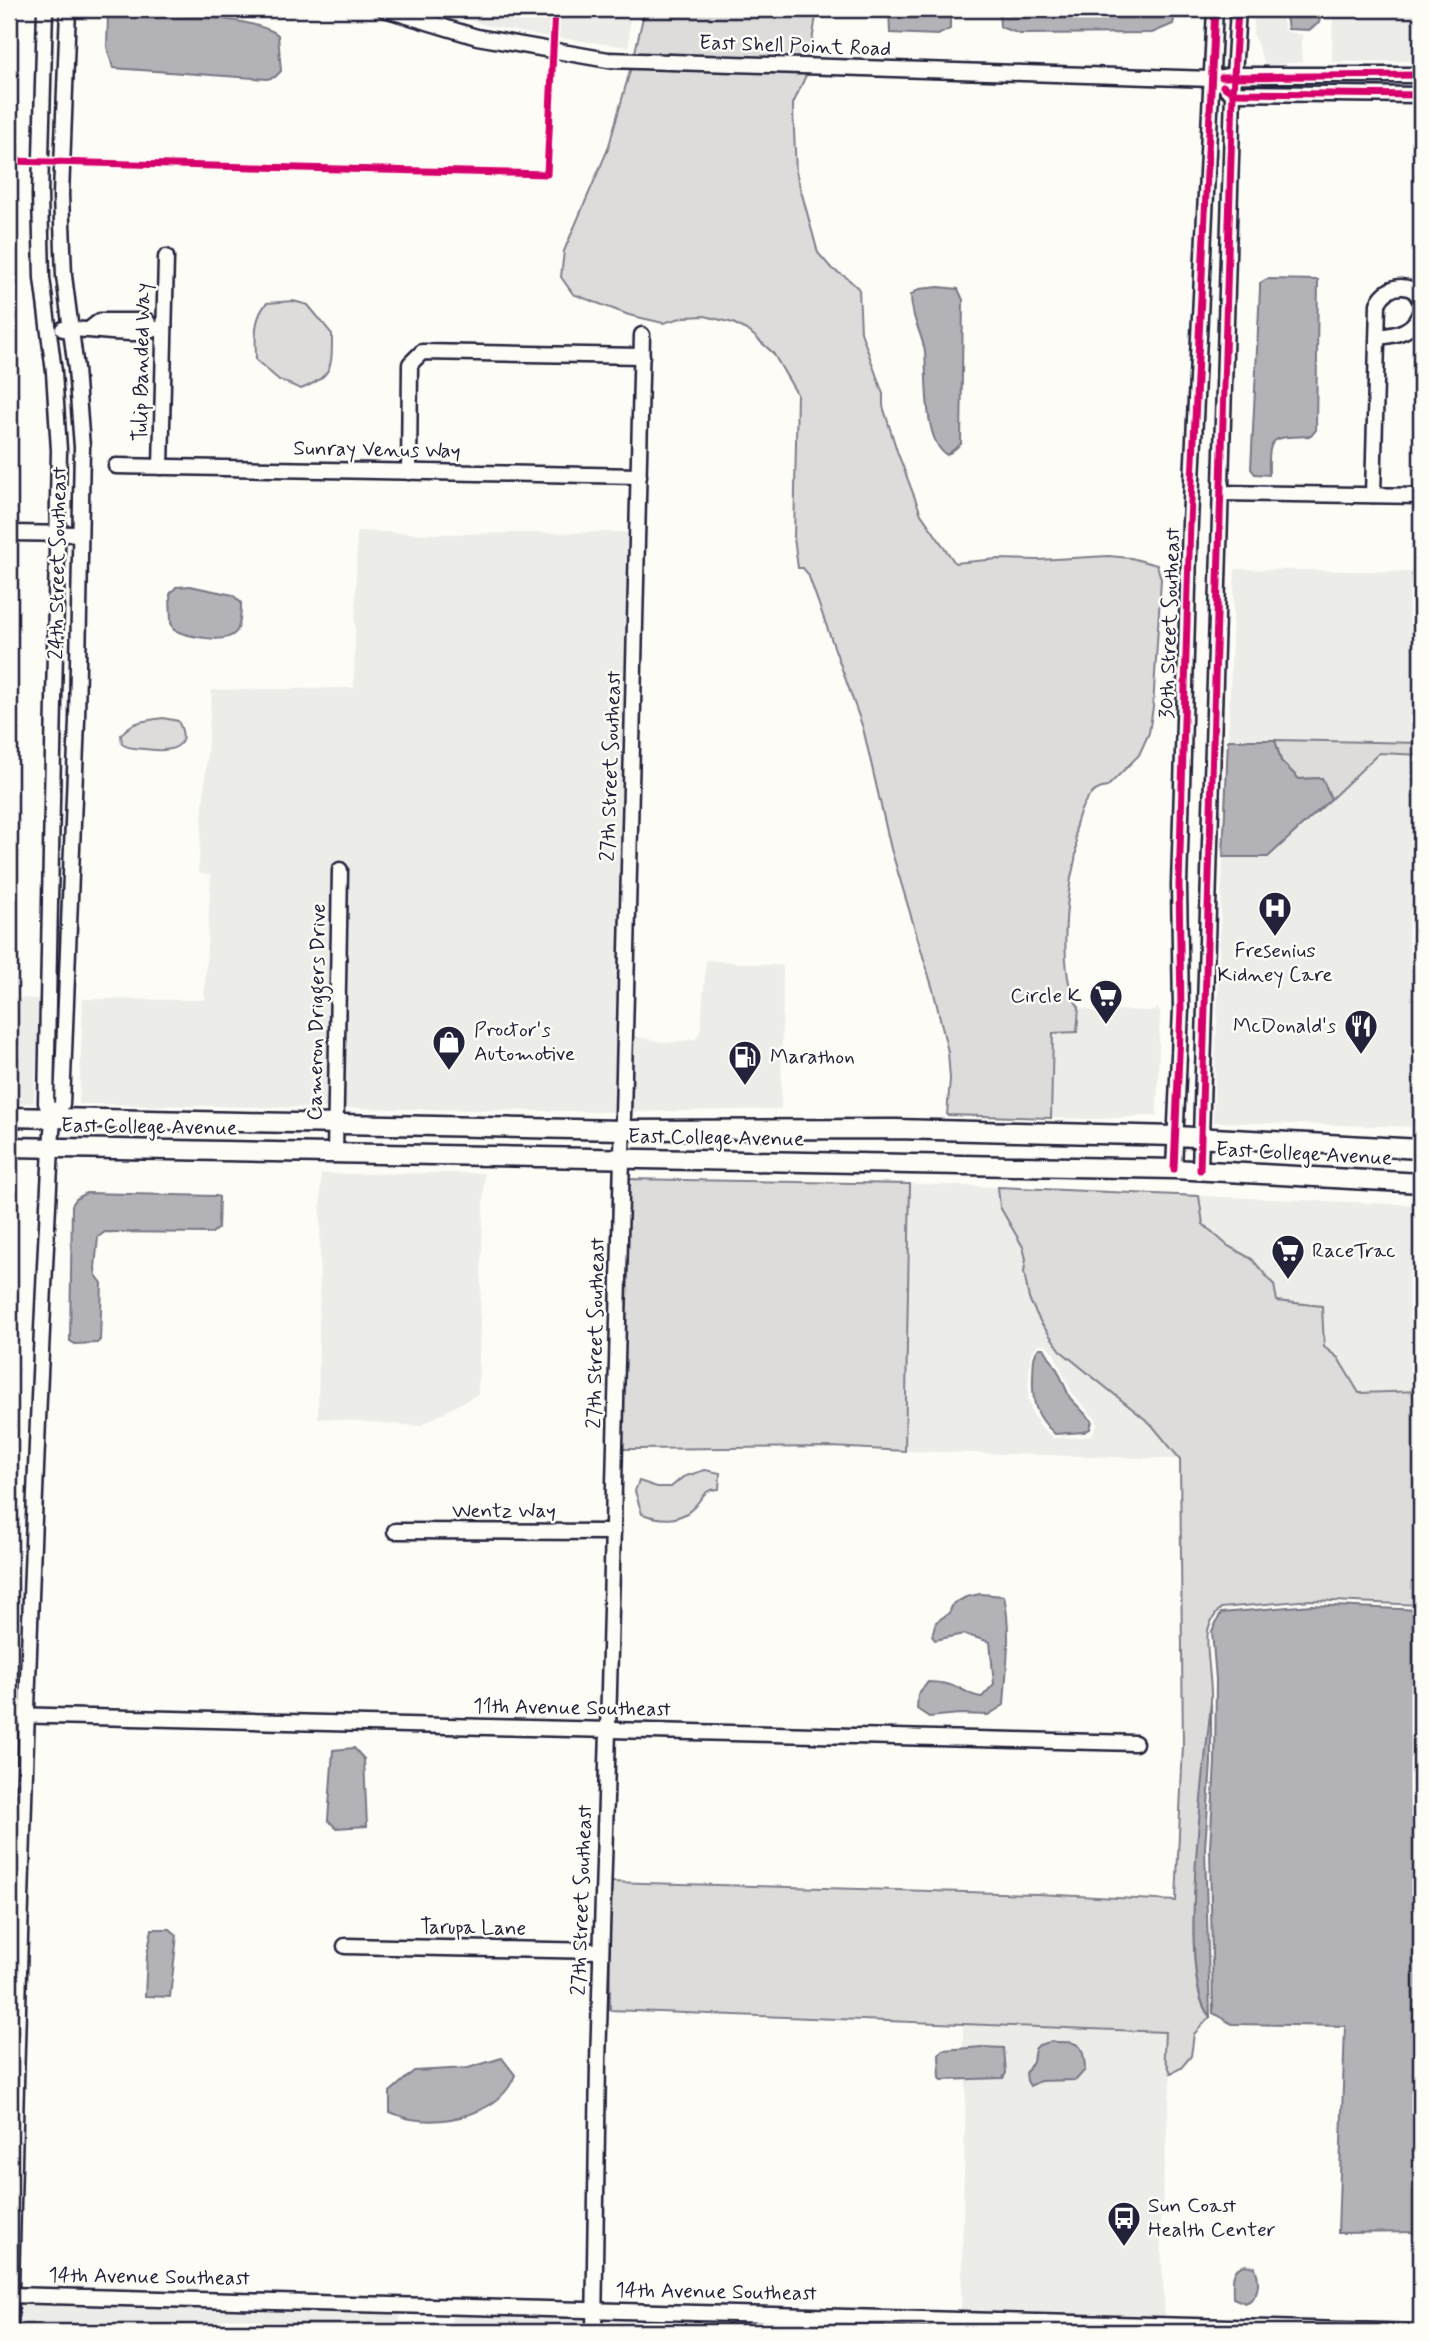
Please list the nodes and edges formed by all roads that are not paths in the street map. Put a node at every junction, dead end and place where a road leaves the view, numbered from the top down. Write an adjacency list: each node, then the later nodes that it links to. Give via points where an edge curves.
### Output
1 (45, 9): 14 (street, 24th Street Southeast, via 40,195)
2 (68, 9): 15 (street, 24th Street Southeast, via 61,194)
3 (384, 9): 8 (street, East Shell Point Road, via 477,37 608,60)
4 (1215, 9): 8 (street, 30th Street Southeast)
5 (1238, 9): 6 (street)
6 (1234, 75): 7 (street, East Shell Point Road); 8 (street, East Shell Point Road); 9 (street)
7 (1421, 75)
8 (1212, 79): 9 (street); 34 (street, 30th Street Southeast, via 1190,523)
9 (1233, 93): 10 (street); 23 (street)
10 (1421, 95)
11 (166, 257): 13 (street, Tulip Banded Way)
12 (1421, 308): 17 (street, via 1419,318 1405,331); 17 (street, via 1415,292 1389,289 1378,304)
13 (158, 328): 15 (street, via 147,321 100,321 91,328); 20 (street, Tulip Banded Way)
14 (49, 329): 15 (street); 27 (street, 24th Street Southeast, via 60,450)
15 (71, 329): 28 (street, 24th Street Southeast, via 82,447)
16 (642, 335): 18 (street, 27th Street Southeast)
17 (1378, 337): 24 (street)
18 (642, 356): 21 (street, via 422,352 410,364); 22 (street, 27th Street Southeast)
19 (116, 466): 20 (street, Sunray Venus Way)
20 (161, 467): 21 (street, Sunray Venus Way)
21 (410, 472): 22 (street, Sunray Venus Way)
22 (639, 476): 33 (street, 27th Street Southeast)
23 (1222, 493): 24 (street); 35 (street)
24 (1373, 495): 25 (street)
25 (1421, 496)
26 (9, 533): 27 (street)
27 (57, 534): 28 (street); 31 (street, 24th Street Southeast, via 46,1103)
28 (79, 534): 31 (street, 24th Street Southeast, via 77,720 62,1104)
29 (340, 870): 32 (street, Cameron Driggers Drive)
30 (9, 1117): 31 (main road, East College Avenue)
31 (53, 1118): 32 (main road, East College Avenue); 37 (street, 24th Street Southeast)
32 (336, 1124): 33 (main road, East College Avenue); 39 (street, Cameron Driggers Drive)
33 (622, 1130): 34 (main road, East College Avenue, via 895,1129); 40 (street, 27th Street Southeast)
34 (1175, 1136): 35 (main road, East College Avenue); 41 (street, 30th Street Southeast)
35 (1201, 1137): 38 (main road, East College Avenue); 42 (street)
36 (9, 1147): 37 (main road, East College Avenue)
37 (51, 1148): 39 (main road, East College Avenue); 47 (street, 24th Street Southeast)
38 (1421, 1149)
39 (335, 1154): 40 (main road, East College Avenue)
40 (621, 1160): 41 (main road, East College Avenue); 45 (street, 27th Street Southeast)
41 (1174, 1169): 42 (main road, East College Avenue)
42 (1200, 1170): 43 (main road, East College Avenue)
43 (1421, 1183)
44 (395, 1531): 45 (street, Wentz Way)
45 (613, 1532): 48 (street, 27th Street Southeast)
46 (9, 1715): 47 (street, 11th Avenue Southeast)
47 (26, 1715): 48 (street, 11th Avenue Southeast); 52 (street, 24th Street Southeast)
48 (608, 1731): 49 (street, 11th Avenue Southeast); 51 (street, 27th Street Southeast)
49 (1135, 1743)
50 (345, 1946): 51 (street, Tarupa Lane)
51 (601, 1951): 53 (street, 27th Street Southeast)
52 (10, 2295): 53 (street, 14th Avenue Southeast); 56 (street, 24th Street Southeast)
53 (595, 2310): 54 (street, 14th Avenue Southeast); 57 (street, 27th Street Southeast)
54 (913, 2325): 55 (street, 14th Avenue Southeast)
55 (1166, 2329): 58 (street, 14th Avenue Southeast)
56 (10, 2332)
57 (594, 2332)
58 (1421, 2332)

